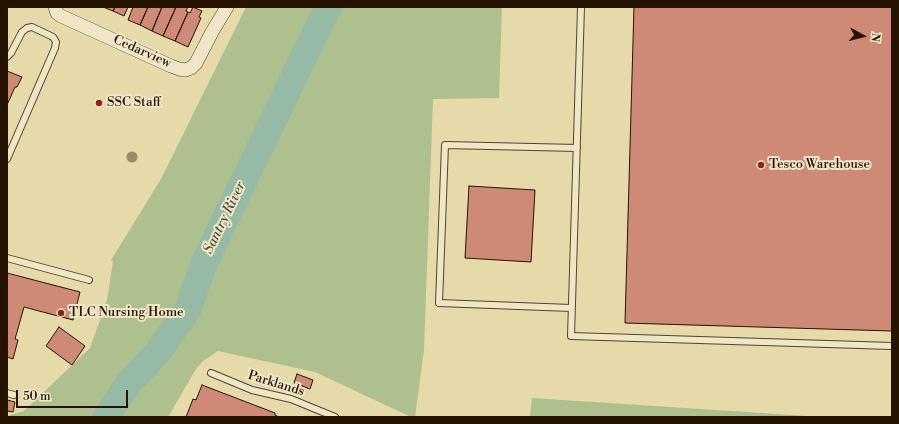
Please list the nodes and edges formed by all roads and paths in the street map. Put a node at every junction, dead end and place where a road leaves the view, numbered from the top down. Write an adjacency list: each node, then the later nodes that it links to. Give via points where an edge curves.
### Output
1 (55, 7): 2 (street, Cedarview, via 61,16 185,70 196,63)
2 (227, 7)
3 (581, 7): 5 (lane)
4 (7, 57): 6 (lane, via 27,28 32,27 53,37 56,42)
5 (576, 148): 9 (lane); 9 (lane, via 445,145 440,303)
6 (7, 159)
7 (7, 258): 8 (lane)
8 (89, 280)
9 (572, 308): 10 (lane, via 570,336)
10 (892, 346)
11 (211, 373): 14 (lane, Parklands, via 252,390 291,399)
12 (7, 393): 13 (lane)
13 (14, 395)
14 (335, 417)

